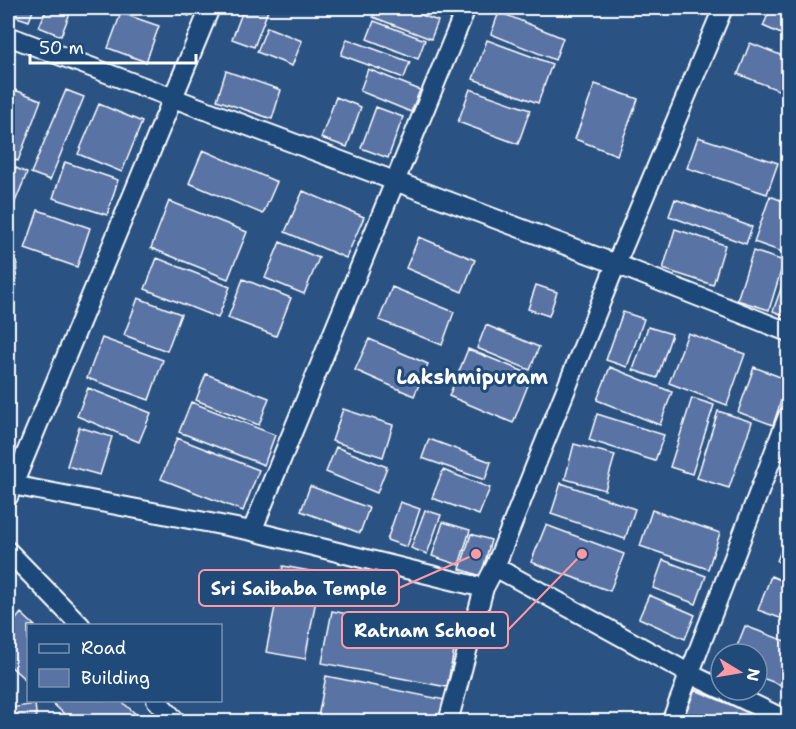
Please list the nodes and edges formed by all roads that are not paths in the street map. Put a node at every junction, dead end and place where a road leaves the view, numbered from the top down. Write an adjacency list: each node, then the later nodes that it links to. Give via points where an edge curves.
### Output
1 (210, 8): 5 (street)
2 (466, 8): 6 (street)
3 (723, 8): 7 (street)
4 (8, 36): 5 (street)
5 (174, 98): 6 (street); 10 (street)
6 (395, 181): 7 (street); 11 (street)
7 (616, 264): 8 (street); 13 (street)
8 (789, 332)
9 (789, 416): 16 (street)
10 (10, 491): 11 (street)
11 (252, 531): 14 (street)
12 (8, 551): 15 (street)
13 (495, 567): 14 (street); 16 (street)
14 (484, 588): 22 (street)
15 (79, 624)
16 (690, 674): 17 (street); 23 (street)
17 (709, 683)
18 (158, 702): 21 (street)
19 (749, 702): 20 (street)
20 (789, 721)
21 (177, 722)
22 (448, 722)
23 (671, 722)

